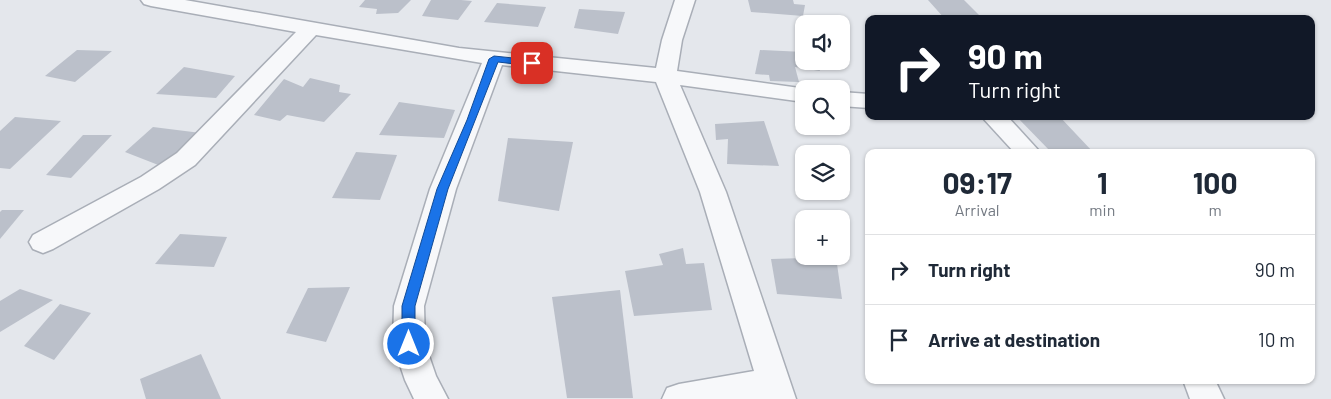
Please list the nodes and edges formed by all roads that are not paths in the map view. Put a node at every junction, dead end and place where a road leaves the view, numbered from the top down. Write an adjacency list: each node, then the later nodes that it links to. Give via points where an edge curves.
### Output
1 (151, 0): 3 (street)
2 (685, 0): 5 (street)
3 (312, 27): 4 (street); 11 (street, via 186,159 150,183)
4 (494, 59): 5 (street); 14 (street, via 443,189 409,306 409,344)
5 (665, 76): 6 (street); 13 (street, via 713,192)
6 (795, 94)
7 (850, 100): 8 (street)
8 (865, 102)
9 (997, 120): 10 (street)
10 (1025, 149)
11 (43, 242)
12 (1201, 384): 16 (street)
13 (776, 391): 15 (street)
14 (431, 399)
15 (679, 399)
16 (1207, 399)

